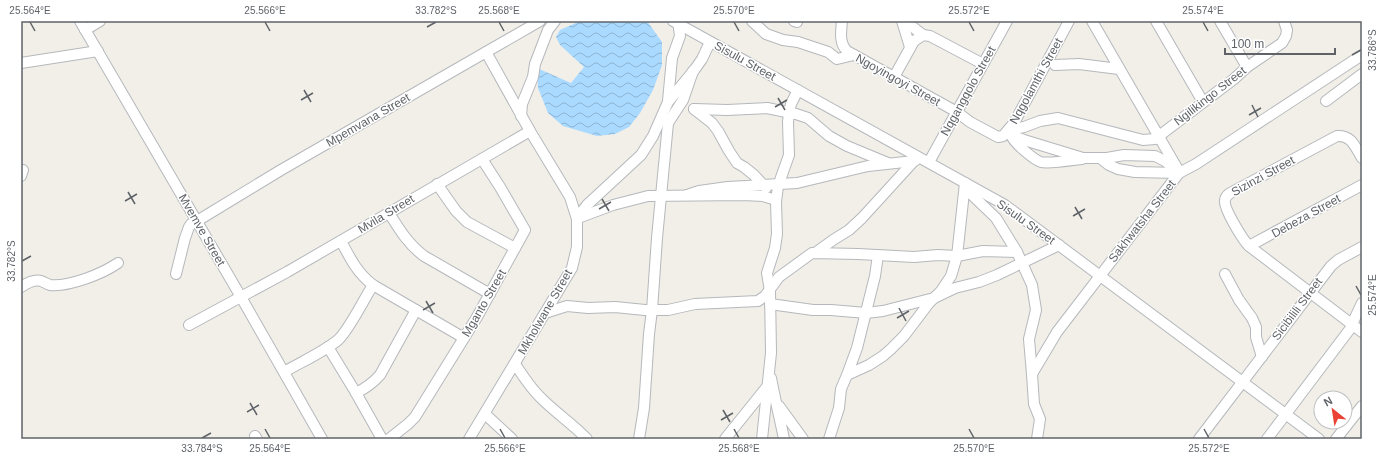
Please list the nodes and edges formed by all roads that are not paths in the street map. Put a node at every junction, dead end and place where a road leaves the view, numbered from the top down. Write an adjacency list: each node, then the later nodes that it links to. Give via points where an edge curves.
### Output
1 (100, 21): 15 (street)
2 (540, 21): 20 (street, Mpemvana Street)
3 (555, 21): 37 (street, via 548,30 522,104)
4 (752, 21): 21 (street, via 766,34 828,52 837,59)
5 (842, 21): 21 (street, Ngoyingoyi Street, via 844,47)
6 (902, 21): 18 (street)
7 (905, 21): 16 (street)
8 (1007, 21): 24 (street, Nqgangqolo Street)
9 (1069, 21): 38 (street, Nqgolamthi Street)
10 (1092, 21): 27 (street)
11 (1156, 21): 34 (street)
12 (1220, 21): 26 (street)
13 (1284, 21): 26 (street, Ngilikingo Street, via 1287,30 1282,43)
14 (677, 22): 17 (street, Sisulu Street); 33 (street, via 680,36 672,58)
15 (83, 25): 19 (street, Mvemve Street)
16 (923, 35): 18 (street); 24 (street, via 930,36)
17 (710, 42): 28 (street); 31 (street, Sisulu Street)
18 (910, 47): 30 (street)
19 (98, 51): 23 (street); 58 (street, Mvemve Street)
20 (486, 52): 37 (street, Mkholwane Street); 58 (street, Mpemvana Street)
21 (854, 55): 30 (street, Ngoyingoyi Street)
22 (1362, 55): 47 (street, Sakhwatsha Street, via 1196,164)
23 (21, 63)
24 (983, 64): 35 (street, Nqgangqolo Street)
25 (1055, 65): 27 (street, via 1079,64)
26 (1247, 67): 34 (street, Ngilikingo Street)
27 (1119, 69): 40 (street)
28 (693, 71): 33 (street); 53 (street, via 683,100 668,123)
29 (1362, 74): 32 (street)
30 (894, 77): 35 (street, Ngoyingoyi Street)
31 (798, 90): 36 (street); 45 (street, Sisulu Street)
32 (1326, 101)
33 (668, 102): 57 (street, via 642,155 587,205)
34 (1203, 102): 40 (street, Ngilikingo Street)
35 (957, 112): 38 (street, Nqgolamthi Street, via 970,122 998,136 1003,136); 45 (street, Nqgangqolo Street)
36 (789, 113): 46 (street, via 808,118 829,136); 50 (street, via 768,108 694,109 712,123 737,164); 51 (street, via 789,155)
37 (521, 116): 39 (street, Mkholwane Street)
38 (1010, 130): 40 (street, via 1058,118 1143,140 1155,139); 41 (street, via 1016,137); 41 (street, via 1012,139 1041,162)
39 (530, 131): 44 (street, Mvila Street); 57 (street, Mkholwane Street, via 570,197)
40 (1158, 136): 47 (street)
41 (1083, 158): 42 (street)
42 (1100, 158): 47 (street, via 1118,170); 47 (street, via 1124,155 1155,156)
43 (1362, 158): 61 (street, Sizinzi Street, via 1352,141 1347,137 1337,136 1229,194 1225,204 1240,235)
44 (482, 159): 49 (street, Mvila Street); 63 (street, Mganto Street, via 525,230)
45 (922, 161): 46 (street); 48 (street, Sisulu Street); 65 (street, Nqgangqolo Street, via 849,230)
46 (888, 163): 51 (street, via 797,183)
47 (1178, 172): 72 (street, Sakhwatsha Street)
48 (965, 182): 60 (street, Sisulu Street, via 1005,206); 64 (street, via 972,195 996,218); 67 (street)
49 (437, 184): 56 (street, Mvila Street); 63 (street, via 467,222)
50 (763, 184): 51 (street); 54 (street, via 699,191); 55 (street)
51 (779, 184): 55 (street)
52 (1362, 185): 61 (street, Debeza Street)
53 (661, 195): 54 (street); 57 (street, via 632,199); 85 (street)
54 (687, 195): 55 (street, via 763,196)
55 (776, 200): 75 (street, via 777,234 767,273)
56 (389, 212): 59 (street, Mvila Street); 78 (street, via 415,249)
57 (577, 218): 76 (street, Mkholwane Street, via 575,258)
58 (194, 222): 70 (street, via 185,238); 79 (street, Mvemve Street)
59 (341, 241): 73 (street, via 357,270); 79 (street, Mvila Street)
60 (1059, 245): 69 (street); 72 (street, Sisulu Street)
61 (1249, 246): 77 (street, Sizinzi Street)
62 (1362, 247): 77 (street, Sicibilili Street, via 1334,263)
63 (515, 248): 78 (street, Mganto Street)
64 (1017, 252): 67 (street, via 983,251); 69 (street)
65 (815, 253): 66 (street); 75 (street, Nqgangqolo Street, via 779,277)
66 (878, 255): 67 (street); 87 (street)
67 (957, 256): 80 (street, via 951,276)
68 (118, 263): 74 (street, via 108,270 76,281 50,285 40,280 28,282)
69 (1022, 263): 80 (street, via 980,282 955,288); 97 (street, via 1032,285 1036,310 1029,339)
70 (176, 274)
71 (1225, 274): 93 (street, via 1252,318)
72 (1100, 275): 97 (street, Sakhwatsha Street, via 1057,332); 99 (street, Sisulu Street)
73 (373, 285): 84 (street); 92 (street, via 345,332)
74 (21, 287)
75 (770, 290): 82 (street); 85 (street, Nqgangqolo Street, via 758,301)
76 (558, 291): 83 (street); 86 (street, Mkholwane Street)
77 (1310, 293): 88 (street, Sizinzi Street); 93 (street, Sicibilili Street)
78 (490, 294): 91 (street, Mganto Street)
79 (241, 297): 89 (street, Mvila Street); 96 (street, Mvemve Street)
80 (934, 298): 87 (street); 98 (street, via 904,336 883,356)
81 (1362, 302): 88 (street)
82 (770, 304): 87 (street); 95 (street)
83 (567, 306): 85 (street, Nqgangqolo Street); 86 (street)
84 (416, 310): 91 (street); 101 (street, via 380,375 368,387)
85 (652, 310): 112 (street)
86 (545, 313): 94 (street, Mkholwane Street)
87 (866, 313): 98 (street, via 857,348)
88 (1353, 324): 90 (street, Sizinzi Street); 105 (street)
89 (189, 325)
90 (1362, 332)
91 (464, 338): 108 (street, Mganto Street, via 414,417)
92 (328, 347): 96 (street); 101 (street)
93 (1262, 357): 99 (street, Sicibilili Street)
94 (515, 364): 104 (street, Mkholwane Street); 111 (street, via 541,399)
95 (770, 371): 100 (street); 102 (street)
96 (284, 372): 106 (street, Mvemve Street)
97 (1032, 374): 118 (street, via 1034,404 1040,419)
98 (846, 375): 117 (street)
99 (1242, 382): 105 (street, Sisulu Street); 119 (street, Sicibilili Street)
100 (767, 387): 113 (street); 114 (street)
101 (356, 393): 107 (street)
102 (775, 401): 115 (street); 116 (street)
103 (1362, 406): 122 (street)
104 (485, 414): 109 (street, Mkholwane Street); 110 (street)
105 (1286, 414): 120 (street); 121 (street, Sisulu Street)
106 (322, 439)
107 (382, 439)
108 (390, 439)
109 (469, 439)
110 (512, 439)
111 (587, 439)
112 (639, 439)
113 (725, 439)
114 (762, 439)
115 (784, 439)
116 (803, 439)
117 (829, 439)
118 (1037, 439)
119 (1199, 439)
120 (1267, 439)
121 (1318, 439)
122 (1336, 439)

